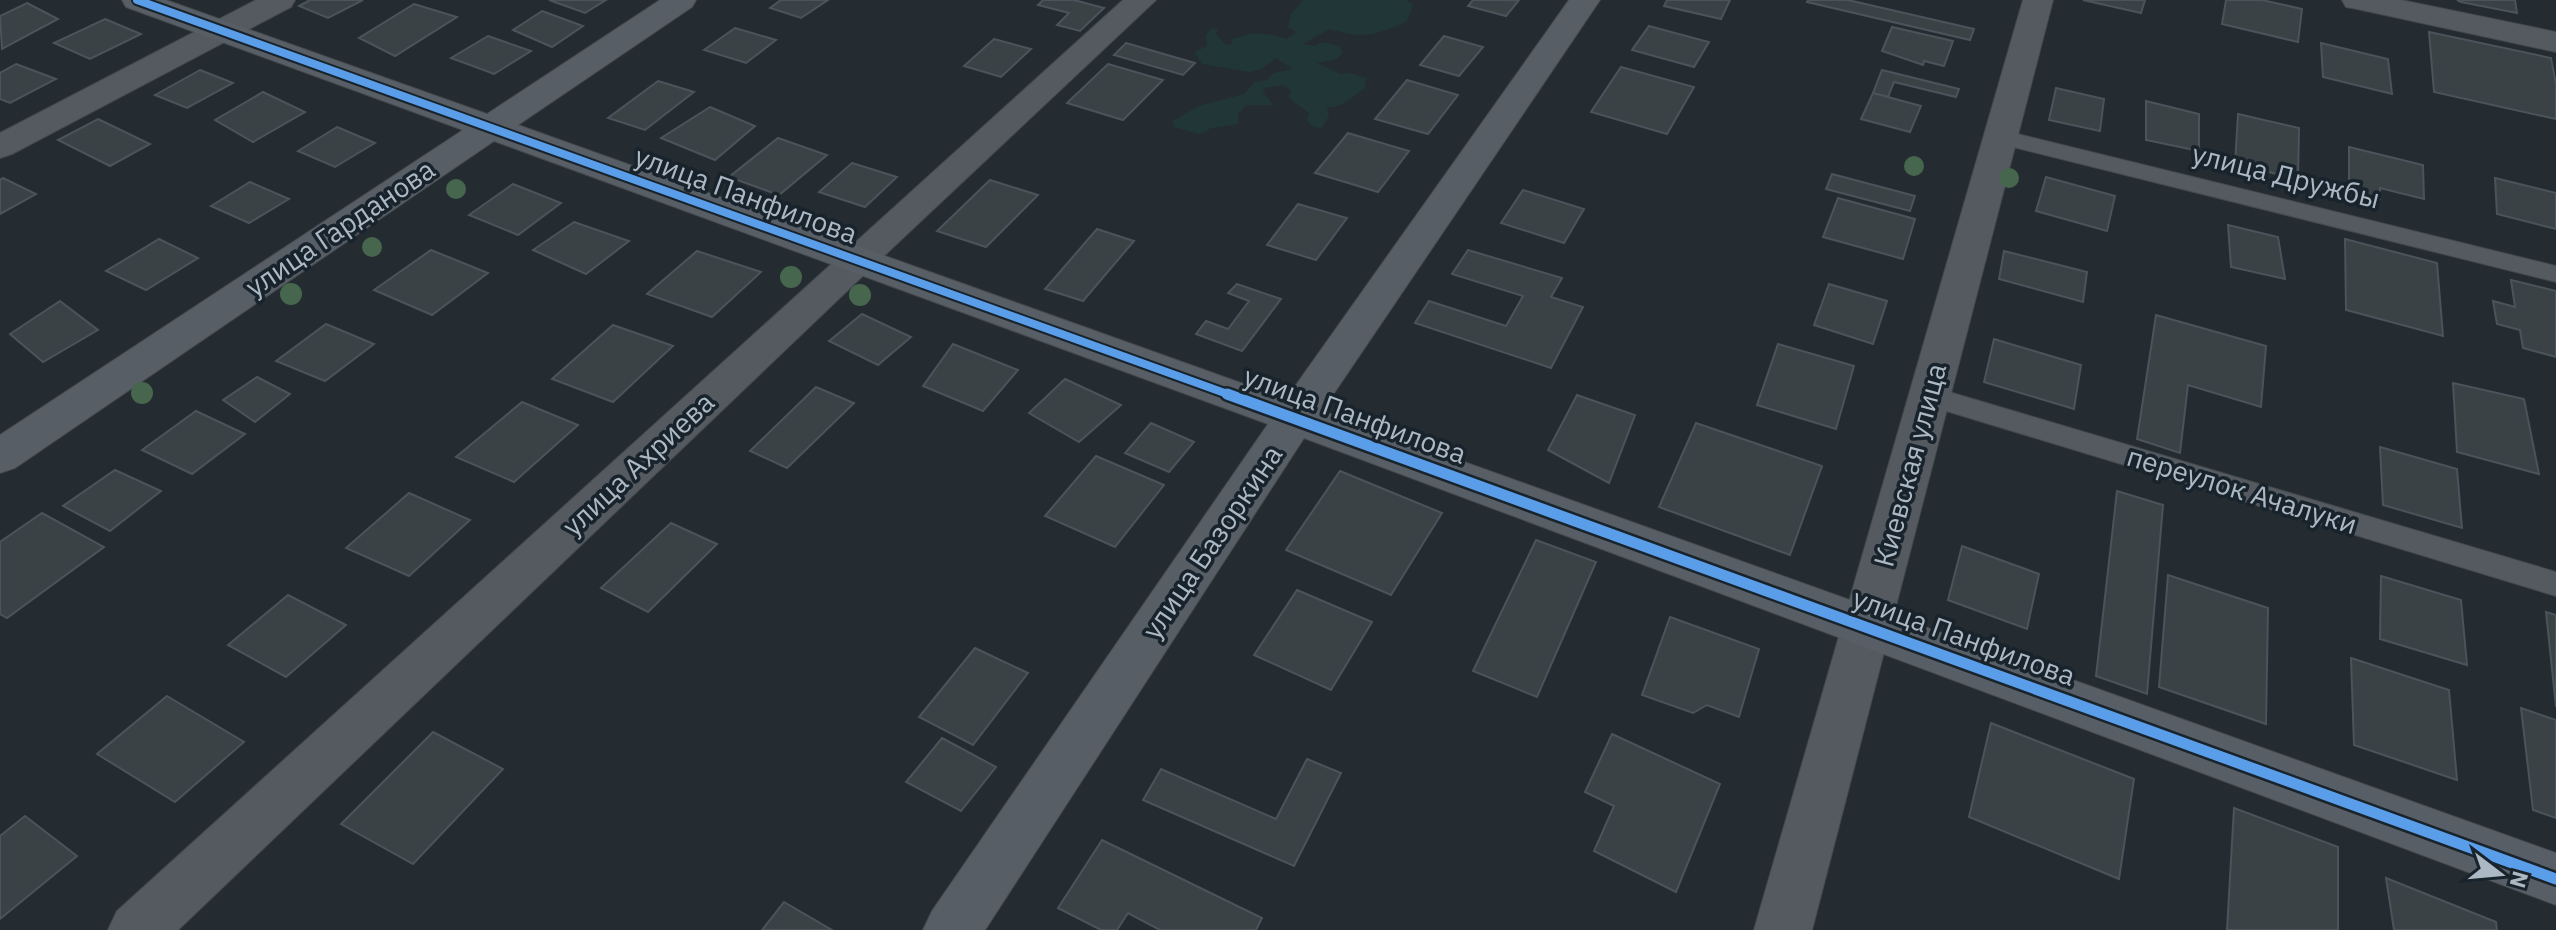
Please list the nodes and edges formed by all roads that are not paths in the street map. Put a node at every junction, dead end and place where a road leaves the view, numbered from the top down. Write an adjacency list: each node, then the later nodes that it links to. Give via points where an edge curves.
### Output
1 (137, 0): 8 (street, улица Панфилова)
2 (280, 0): 8 (street)
3 (681, 0): 10 (street, улица Гарданова)
4 (1141, 0): 13 (street, улица Ахриева)
5 (1585, 0): 16 (street, улица Базоркина)
6 (2038, 0): 11 (street, Киевская улица)
7 (2357, 0): 9 (street)
8 (220, 32): 10 (street, улица Панфилова); 12 (street)
9 (2556, 42)
10 (491, 127): 13 (street, улица Панфилова); 17 (street, улица Гарданова)
11 (2001, 137): 14 (lane, улица Дружбы); 15 (street, Киевская улица)
12 (0, 147)
13 (855, 261): 16 (street, улица Панфилова); 21 (street, улица Ахриева)
14 (2556, 274)
15 (1929, 396): 18 (lane, переулок Ачалуки); 19 (street, Киевская улица)
16 (1295, 418): 19 (street, улица Панфилова); 22 (street, улица Базоркина)
17 (0, 457)
18 (2556, 584)
19 (1867, 627): 20 (street, улица Панфилова); 23 (street, Киевская улица)
20 (2556, 879)
21 (137, 930)
22 (952, 930)
23 (1783, 930)

